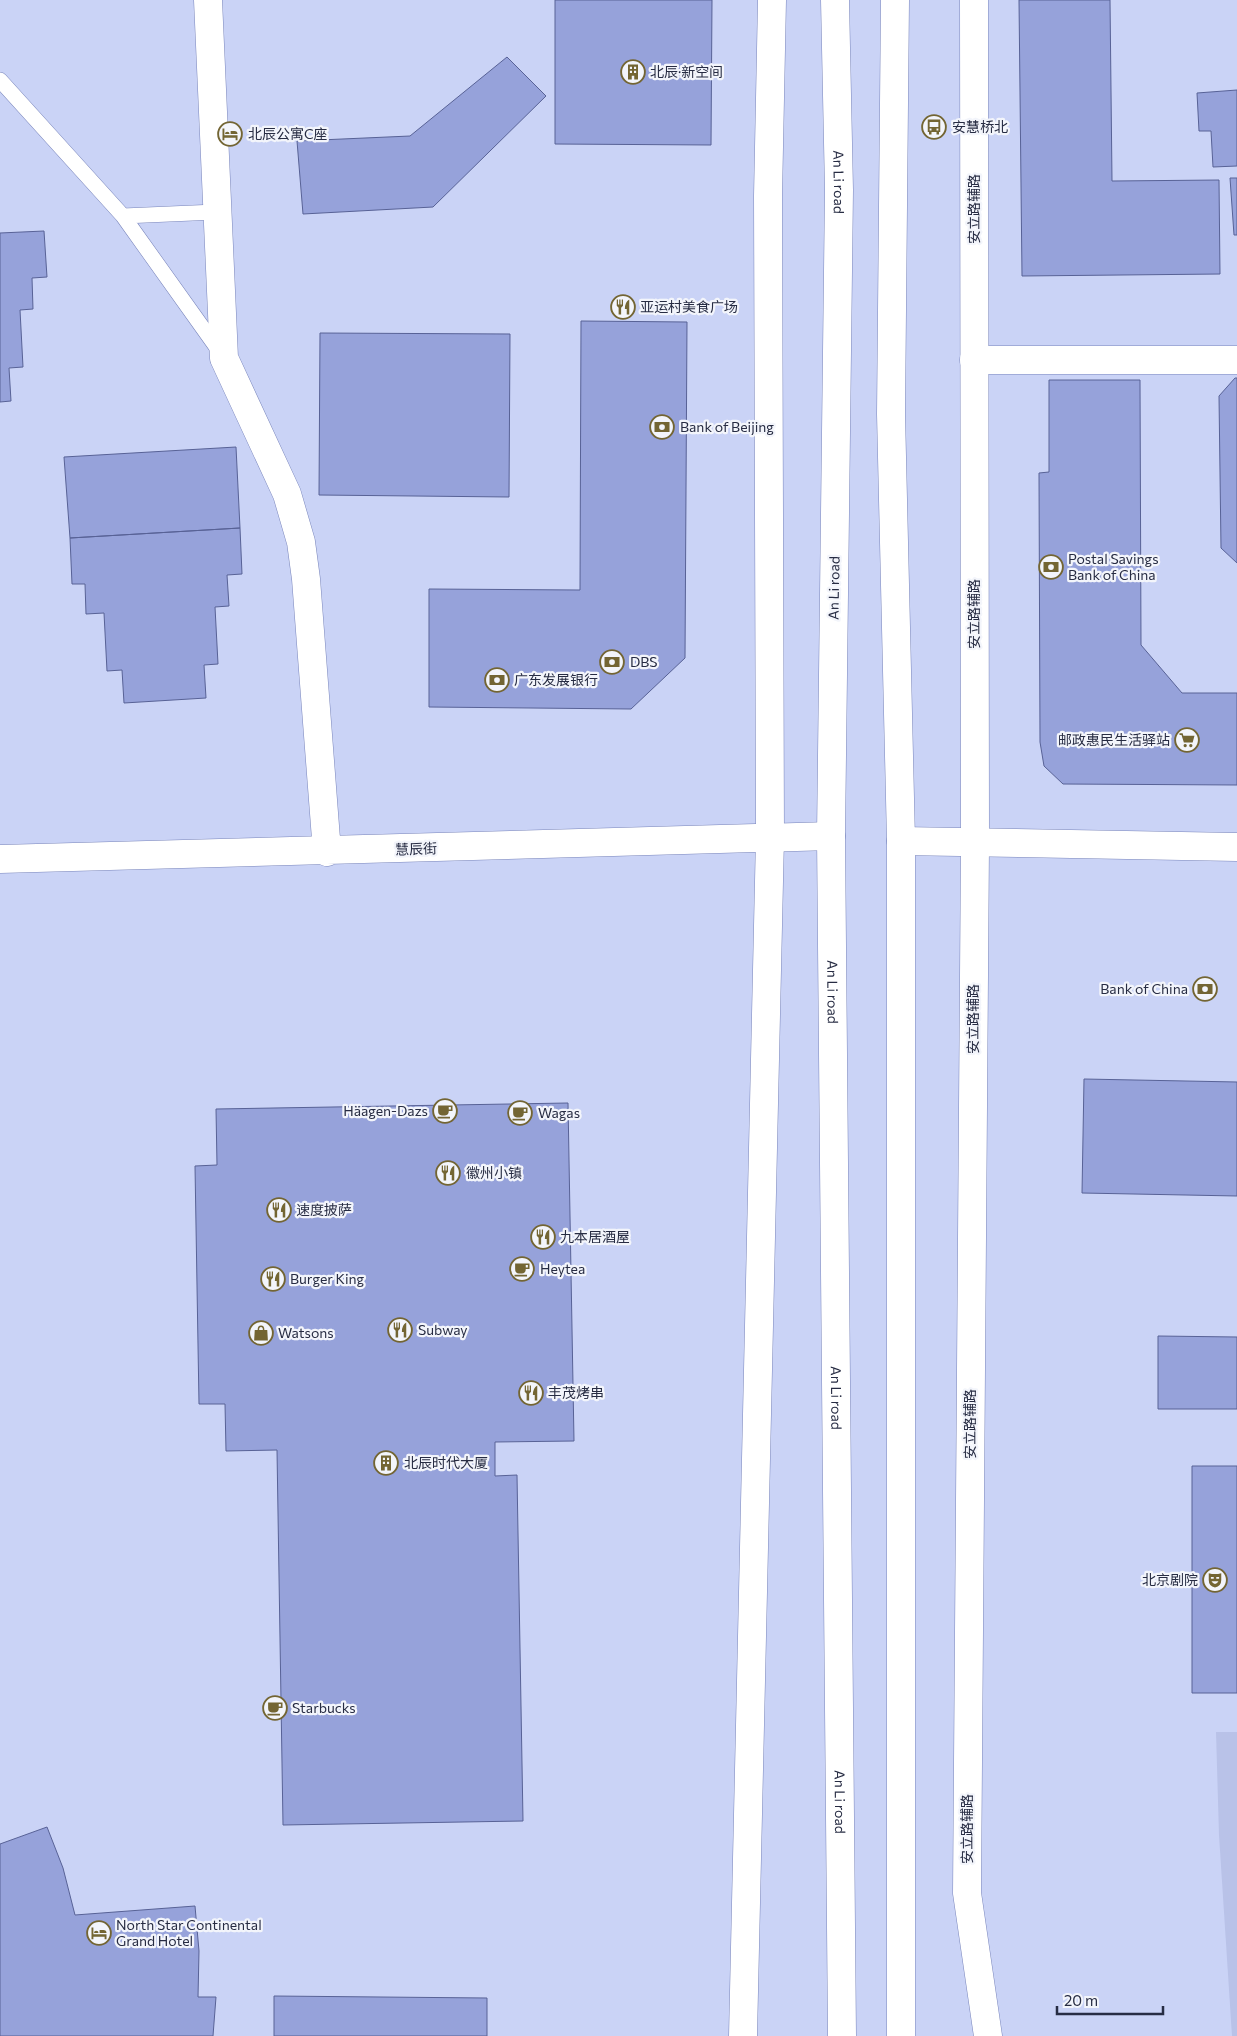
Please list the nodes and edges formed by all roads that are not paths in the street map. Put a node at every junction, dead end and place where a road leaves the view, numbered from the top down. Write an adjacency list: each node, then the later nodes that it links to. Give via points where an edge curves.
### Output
1 (208, 0): 7 (street)
2 (772, 0): 13 (street, via 768,196)
3 (835, 0): 12 (street, An Li road, via 839,190)
4 (895, 0): 14 (street, via 891,414)
5 (974, 0): 10 (street, 安立路辅路)
6 (0, 80): 8 (lane)
7 (216, 212): 8 (lane); 9 (street)
8 (122, 216): 9 (lane)
9 (224, 358): 17 (street, via 287,494 301,542)
10 (974, 360): 11 (street); 15 (street, 安立路辅路)
11 (1237, 360)
12 (831, 836): 13 (street, 慧辰街); 20 (street, An Li road)
13 (770, 837): 17 (street, 慧辰街); 19 (street)
14 (901, 841): 15 (street); 21 (street)
15 (975, 844): 16 (street); 22 (street, 安立路辅路, via 966,1893)
16 (1237, 846)
17 (327, 852): 18 (street, 慧辰街)
18 (0, 859)
19 (743, 2036)
20 (842, 2036)
21 (901, 2036)
22 (988, 2036)

